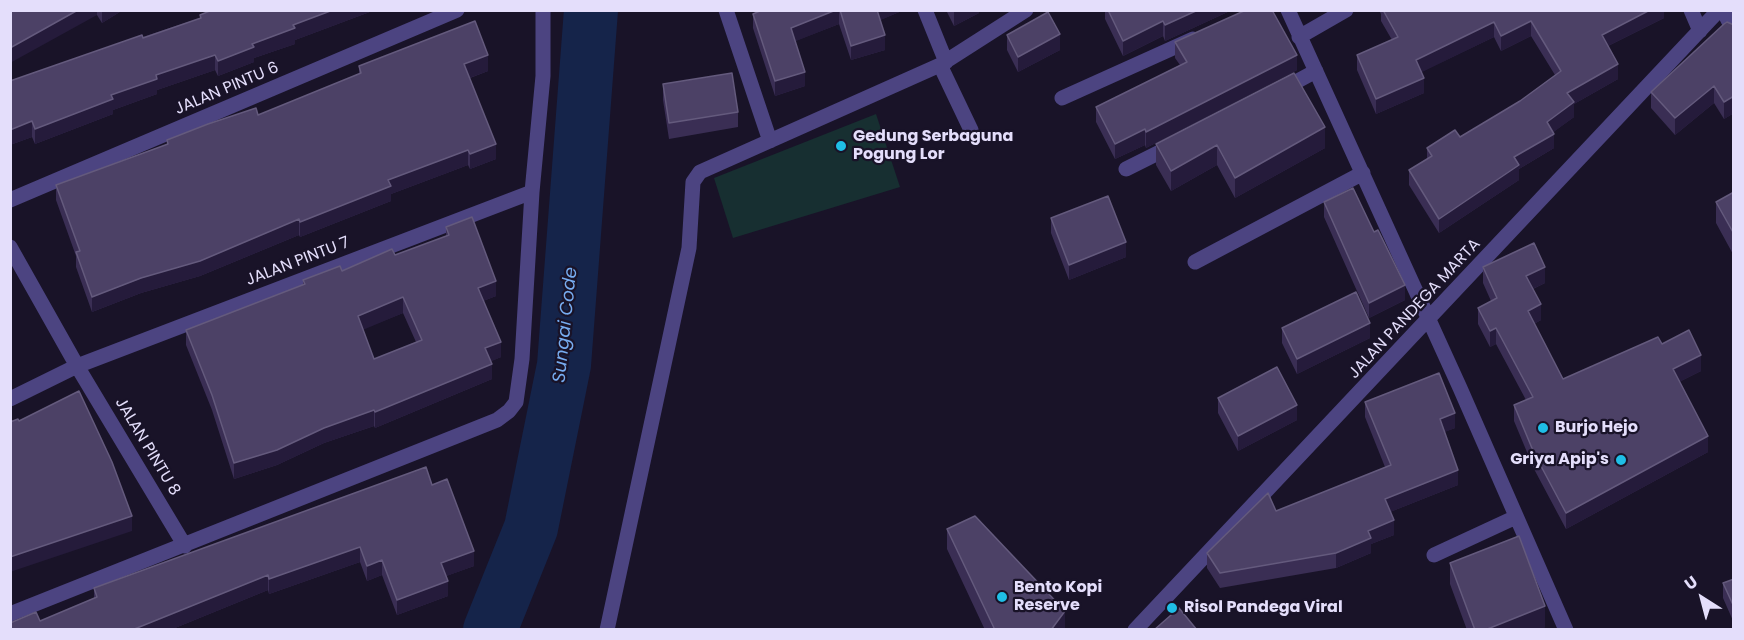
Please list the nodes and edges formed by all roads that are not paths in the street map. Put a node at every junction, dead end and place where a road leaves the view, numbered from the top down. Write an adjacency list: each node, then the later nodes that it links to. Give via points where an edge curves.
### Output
1 (457, 10): 24 (street, JALAN PINTU 6)
2 (543, 10): 23 (street, via 543,76)
3 (726, 10): 20 (street)
4 (925, 10): 14 (street)
5 (1026, 10): 14 (street)
6 (1288, 10): 13 (street)
7 (1346, 10): 13 (street)
8 (1691, 10): 10 (street)
9 (1721, 10): 10 (street, JALAN PANDEGA MARTA); 11 (street)
10 (1700, 30): 27 (street, JALAN PANDEGA MARTA)
11 (1734, 32)
12 (1203, 35): 16 (street)
13 (1299, 37): 15 (street)
14 (943, 64): 18 (street); 20 (street)
15 (1317, 71): 17 (street); 22 (street)
16 (1062, 98)
17 (1264, 98)
18 (971, 130)
19 (1190, 137): 21 (street)
20 (770, 141): 34 (street, via 700,172 693,182 689,248)
21 (1126, 169)
22 (1364, 172): 26 (street); 27 (street)
23 (532, 192): 28 (street, JALAN PINTU 7); 31 (street, via 522,359 516,402 509,411 497,420)
24 (10, 200)
25 (10, 247): 28 (street, JALAN PINTU 8)
26 (1195, 262)
27 (1430, 320): 30 (street); 35 (street, JALAN PANDEGA MARTA)
28 (77, 366): 29 (street, JALAN PINTU 7); 31 (street, JALAN PINTU 8)
29 (10, 399)
30 (1516, 517): 32 (street); 36 (street)
31 (185, 546): 33 (street)
32 (1434, 555)
33 (10, 614)
34 (607, 630)
35 (1135, 630)
36 (1566, 630)

